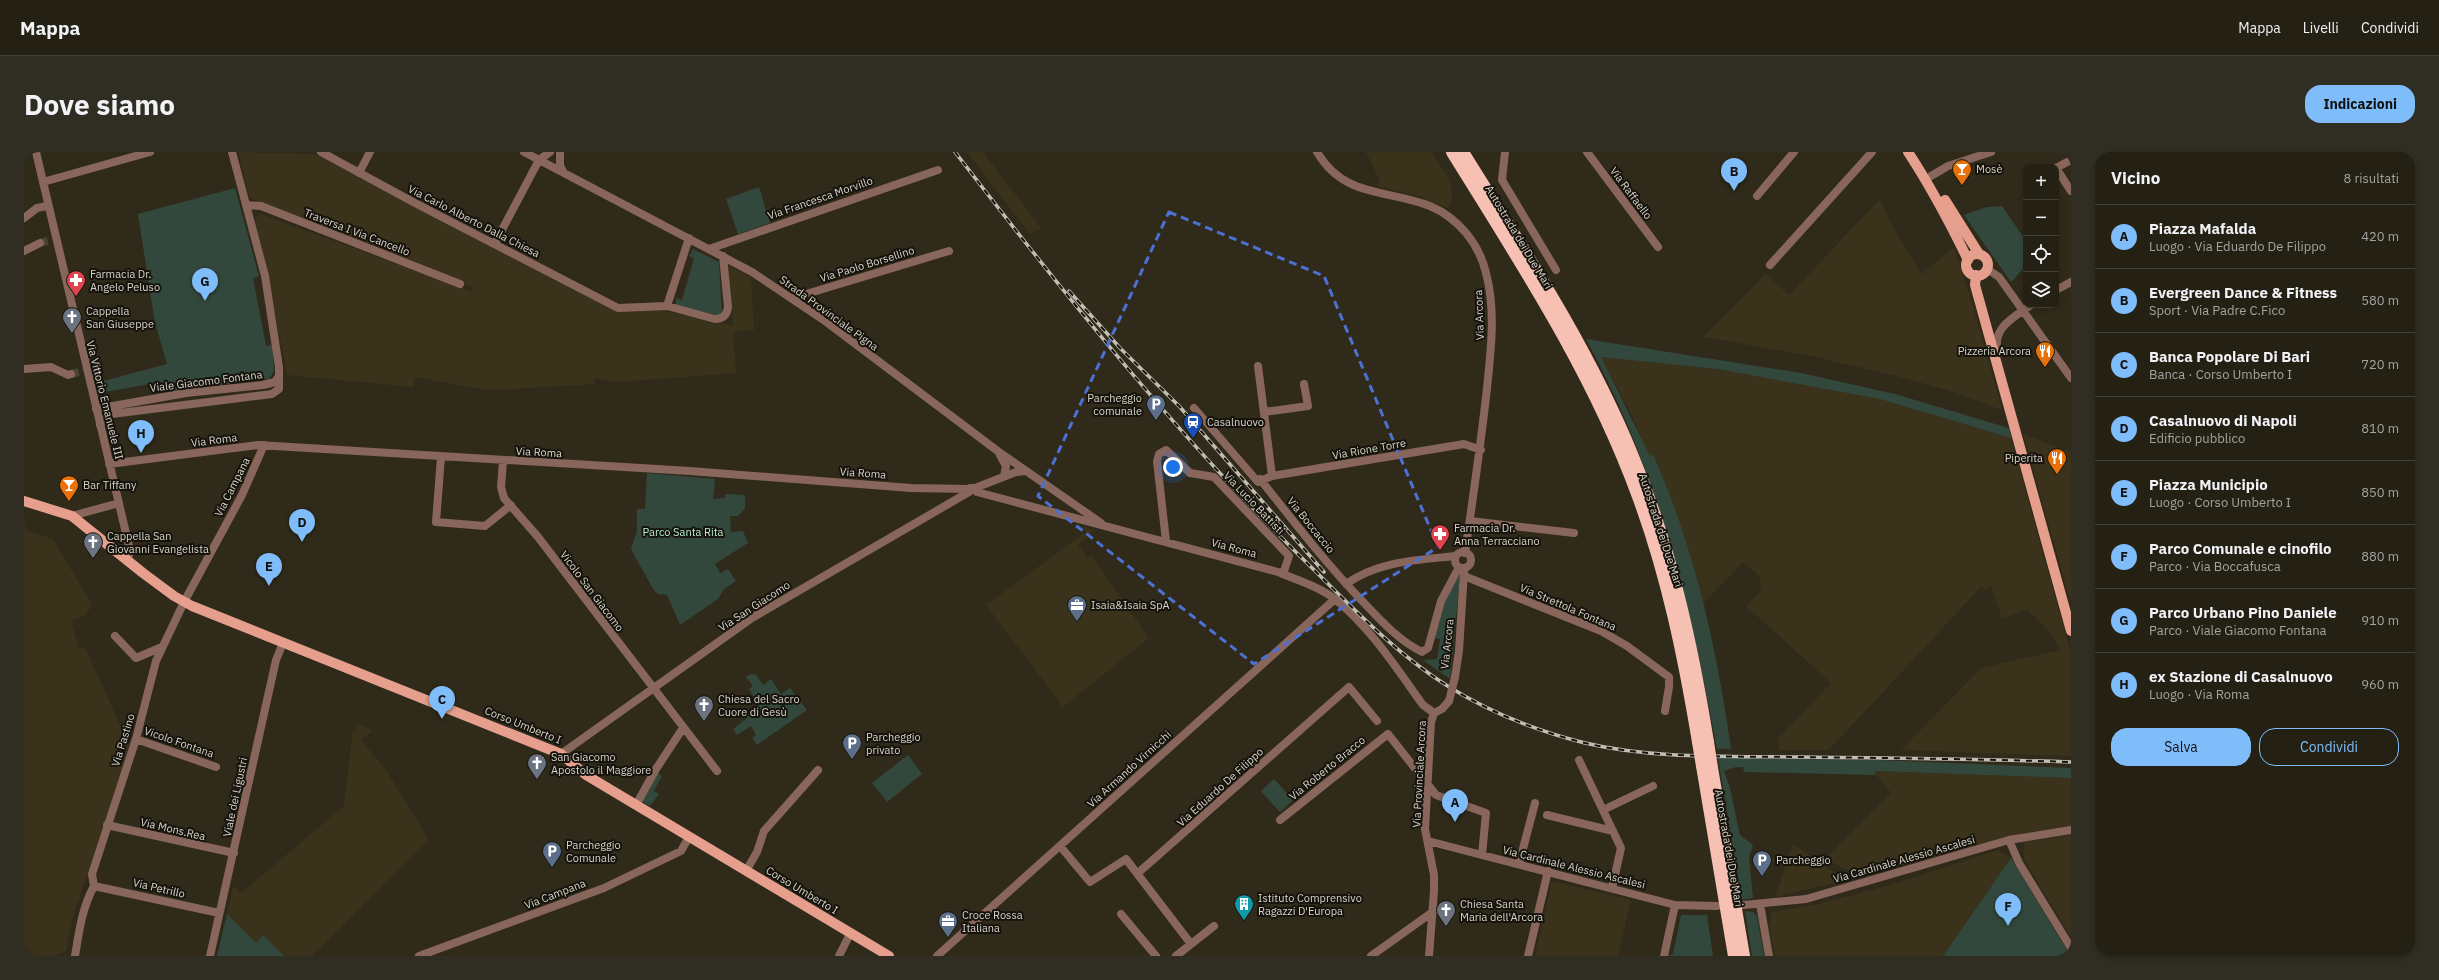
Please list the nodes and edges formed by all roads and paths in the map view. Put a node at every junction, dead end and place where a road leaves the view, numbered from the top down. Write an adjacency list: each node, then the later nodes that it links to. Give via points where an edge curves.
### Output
1 (36, 152): 25 (street, Via Vittorio Emanuele III)
2 (150, 152): 25 (street)
3 (232, 152): 28 (street)
4 (321, 152): 22 (street, Via Carlo Alberto Dalla Chiesa)
5 (370, 152): 22 (street)
6 (524, 152): 19 (street, Strada Provinciale Pigna)
7 (550, 152): 19 (street)
8 (560, 152): 23 (street, via 560,166)
9 (1317, 152): 65 (street, Via Arcora, via 1325,167 1339,179 1354,187 1430,206 1462,228 1473,242 1486,272 1491,316 1491,351)
10 (1452, 152): 52 (highway, Autostrada dei Due Mari)
11 (1463, 152): 52 (highway, Autostrada dei Due Mari)
12 (1505, 152): 43 (street, via 1502,180)
13 (1587, 152): 34 (street, Via Raffaello)
14 (1794, 152): 27 (street)
15 (1872, 152): 41 (street)
16 (1908, 152): 40 (main road, via 1933,190)
17 (1916, 152): 24 (main road)
18 (1991, 152): 24 (street, via 1948,166)
19 (539, 160): 23 (street, Strada Provinciale Pigna); 33 (street)
20 (2071, 160): 26 (street, via 2056,168)
21 (938, 170): 35 (street, Via Francesca Morvillo)
22 (359, 173): 33 (street, Via Carlo Alberto Dalla Chiesa)
23 (564, 174): 31 (street, Strada Provinciale Pigna)
24 (1931, 176): 38 (main road)
25 (43, 182): 29 (street, Via Vittorio Emanuele III)
26 (2071, 191)
27 (1757, 196)
28 (246, 205): 46 (street, Traversa I Via Cancello, via 260,206); 57 (street, via 265,276)
29 (47, 206): 30 (street, via 37,208); 61 (street, Via Vittorio Emanuele III, via 84,370)
30 (24, 218)
31 (689, 238): 35 (street, Strada Provinciale Pigna); 49 (street)
32 (40, 243): 36 (street)
33 (495, 243): 49 (street, Via Carlo Alberto Dalla Chiesa, via 618,308)
34 (1658, 246)
35 (709, 249): 39 (street, Strada Provinciale Pigna)
36 (24, 251)
37 (949, 251): 48 (street, Via Paolo Borsellino)
38 (1979, 254): 40 (main road, via 1972,255); 42 (main road, via 1987,259)
39 (723, 256): 48 (street, Strada Provinciale Pigna); 49 (street, via 728,307 724,316 715,319)
40 (1968, 260): 44 (main road, via 1968,270)
41 (1770, 265)
42 (1987, 268): 44 (main road, via 1984,273); 51 (street, via 1999,277)
43 (1556, 270)
44 (1976, 275): 54 (main road, via 1975,285)
45 (2071, 282): 47 (street)
46 (460, 284)
47 (2059, 288)
48 (793, 298): 66 (street, Strada Provinciale Pigna)
49 (667, 306)
50 (2026, 308): 51 (street)
51 (2022, 311): 54 (street, via 2004,324 1998,336); 58 (street)
52 (1560, 320): 106 (highway, Autostrada dei Due Mari, bridge, via 1632,454 1662,536 1690,641)
53 (1258, 366): 62 (street)
54 (1998, 368): 93 (main road)
55 (24, 369): 56 (street, via 51,367)
56 (71, 374)
57 (279, 376): 61 (street, Viale Giacomo Fontana, via 275,382 263,385 181,394); 63 (street, via 279,389 272,394 112,414)
58 (2071, 378)
59 (1304, 384): 62 (street, via 1308,406)
60 (1194, 408): 73 (street, Via Boccaccio, via 1258,482)
61 (96, 409): 63 (street, Via Vittorio Emanuele III)
62 (1264, 412): 72 (street)
63 (100, 425): 69 (street, Via Vittorio Emanuele III)
64 (264, 446): 67 (street, Via Roma); 69 (street, Via Roma); 92 (street, Via Campana, via 242,496)
65 (1481, 450): 72 (street, Via Rione Torre, via 1464,444); 81 (street, Via Arcora)
66 (999, 452): 70 (street, Strada Provinciale Pigna); 71 (street, via 1006,466)
67 (441, 457): 68 (street, Via Roma); 78 (street, via 436,522 485,526)
68 (503, 462): 74 (street, Via Roma, via 690,471 910,488); 78 (street, Vicolo San Giacomo, via 502,492)
69 (109, 464): 77 (street, Via Vittorio Emanuele III)
70 (1026, 471): 71 (street, Via Roma); 75 (street, Strada Provinciale Pigna)
71 (1004, 476): 74 (street, Via Roma)
72 (1272, 476): 73 (street, Via Rione Torre)
73 (1260, 480): 90 (street, Via Boccaccio)
74 (973, 490): 79 (street, Via Roma); 97 (street, Via San Giacomo, via 752,618)
75 (1064, 497): 79 (street, via 1067,505 1064,511); 82 (street, Strada Provinciale Pigna)
76 (24, 501): 80 (main road)
77 (119, 503): 80 (street); 87 (street, Via Vittorio Emanuele III, via 129,546 129,555)
78 (511, 505): 97 (street, Vicolo San Giacomo)
79 (1057, 514): 82 (street, Via Roma)
80 (72, 516): 87 (main road, Corso Umberto I)
81 (1470, 521): 83 (street); 85 (street, Via Arcora)
82 (1101, 523): 84 (street, Via Roma)
83 (1574, 533)
84 (1166, 541): 89 (street, Via Roma); 89 (street, Via Lucio Battisti, via 1157,461 1159,454 1166,450 1190,473 1214,477 1251,515 1289,556)
85 (1465, 553): 86 (street); 88 (street, Via Arcora, via 1471,561)
86 (1456, 556): 88 (street, Via Arcora, via 1455,561); 90 (street, via 1378,568 1361,573)
87 (126, 559): 92 (main road, Corso Umberto I)
88 (1462, 571): 90 (street, Via Boccaccio, via 1441,601 1428,648 1422,652 1409,646 1382,622); 98 (street, Via Strettola Fontana, via 1601,631 1627,646 1668,677 1669,687); 99 (street, Via Arcora, bridge, via 1459,651 1455,677 1449,701)
89 (1283, 574): 91 (street, Via Roma, via 1315,587)
90 (1346, 584)
91 (1335, 599): 99 (street, Via Roma, via 1369,634 1423,705); 122 (street, Via Armando Virnicchi)
92 (184, 602): 95 (main road, Corso Umberto I); 96 (street, Via Pastino)
93 (2071, 631)
94 (115, 636): 96 (street, via 136,658)
95 (283, 643): 103 (main road, Corso Umberto I); 123 (street, Viale dei Ligustri, via 276,660)
96 (162, 647): 102 (street, Via Pastino)
97 (653, 688): 101 (street, Vicolo San Giacomo); 103 (street, Via San Giacomo)
98 (1664, 711)
99 (1434, 713): 109 (street, Via Provinciale Arcora, via 1431,722)
100 (1377, 721): 128 (street, Via Eduardo De Filippo, via 1349,687)
101 (683, 728): 108 (street, Vicolo San Giacomo); 112 (street)
102 (136, 739): 105 (street, Vicolo Fontana); 116 (street, Via Pastino)
103 (561, 754): 112 (main road, Corso Umberto I, via 586,775)
104 (1579, 760): 113 (street)
105 (216, 766)
106 (1707, 767): 154 (highway, Autostrada dei Due Mari); 155 (highway, Autostrada dei Due Mari)
107 (818, 770): 126 (street, via 764,831 758,852)
108 (717, 771)
109 (1427, 786): 115 (street, Via Roberto Bracco, via 1388,734); 121 (street, Via Provinciale Arcora, via 1425,830); 124 (street, via 1444,799 1486,813)
110 (1653, 786): 113 (street)
111 (1535, 803): 125 (street)
112 (636, 805): 119 (main road, Corso Umberto I)
113 (1603, 810): 118 (street)
114 (1547, 815): 118 (street)
115 (1280, 820)
116 (107, 825): 123 (street, Via Mons.Rea); 129 (street, Via Pastino, via 92,874)
117 (2071, 830): 120 (street, Via Cardinale Alessio Ascalesi)
118 (1612, 831): 130 (street, via 1621,848)
119 (689, 837): 126 (main road, Corso Umberto I); 144 (street, Via Campana, via 681,851 604,888)
120 (2009, 840): 131 (street, Via Cardinale Alessio Ascalesi, via 1806,899); 141 (street, via 2019,863)
121 (1428, 841): 124 (street, Via Cardinale Alessio Ascalesi); 135 (street, Via Provinciale Arcora, via 1434,875)
122 (1060, 846): 128 (street, via 1090,882 1126,859); 147 (street, Via Armando Virnicchi)
123 (234, 854): 136 (street, Viale dei Ligustri)
124 (1482, 855): 125 (street, Via Cardinale Alessio Ascalesi)
125 (1519, 864): 127 (street, Via Cardinale Alessio Ascalesi)
126 (746, 871): 139 (main road, Corso Umberto I)
127 (1548, 871): 130 (street, Via Cardinale Alessio Ascalesi); 152 (street)
128 (1138, 873): 140 (street)
129 (94, 886): 136 (street, Via Petrillo); 142 (street, via 81,920)
130 (1612, 888): 132 (street, Via Cardinale Alessio Ascalesi)
131 (1760, 904): 133 (street, Via Cardinale Alessio Ascalesi); 156 (street)
132 (1676, 905): 134 (street, Via Cardinale Alessio Ascalesi); 153 (street)
133 (1744, 905)
134 (1717, 906)
135 (1434, 911): 150 (street); 151 (street, Via Provinciale Arcora)
136 (220, 913): 143 (street, Viale dei Ligustri)
137 (1121, 914): 148 (street)
138 (1214, 926): 140 (street)
139 (850, 934): 145 (street); 146 (main road, Corso Umberto I)
140 (1191, 944): 149 (street)
141 (2071, 948)
142 (75, 956)
143 (210, 956)
144 (419, 956)
145 (839, 956)
146 (889, 956)
147 (937, 956)
148 (1156, 956)
149 (1176, 956)
150 (1371, 956)
151 (1429, 956)
152 (1528, 956)
153 (1664, 956)
154 (1734, 956)
155 (1744, 956)
156 (1769, 956)

